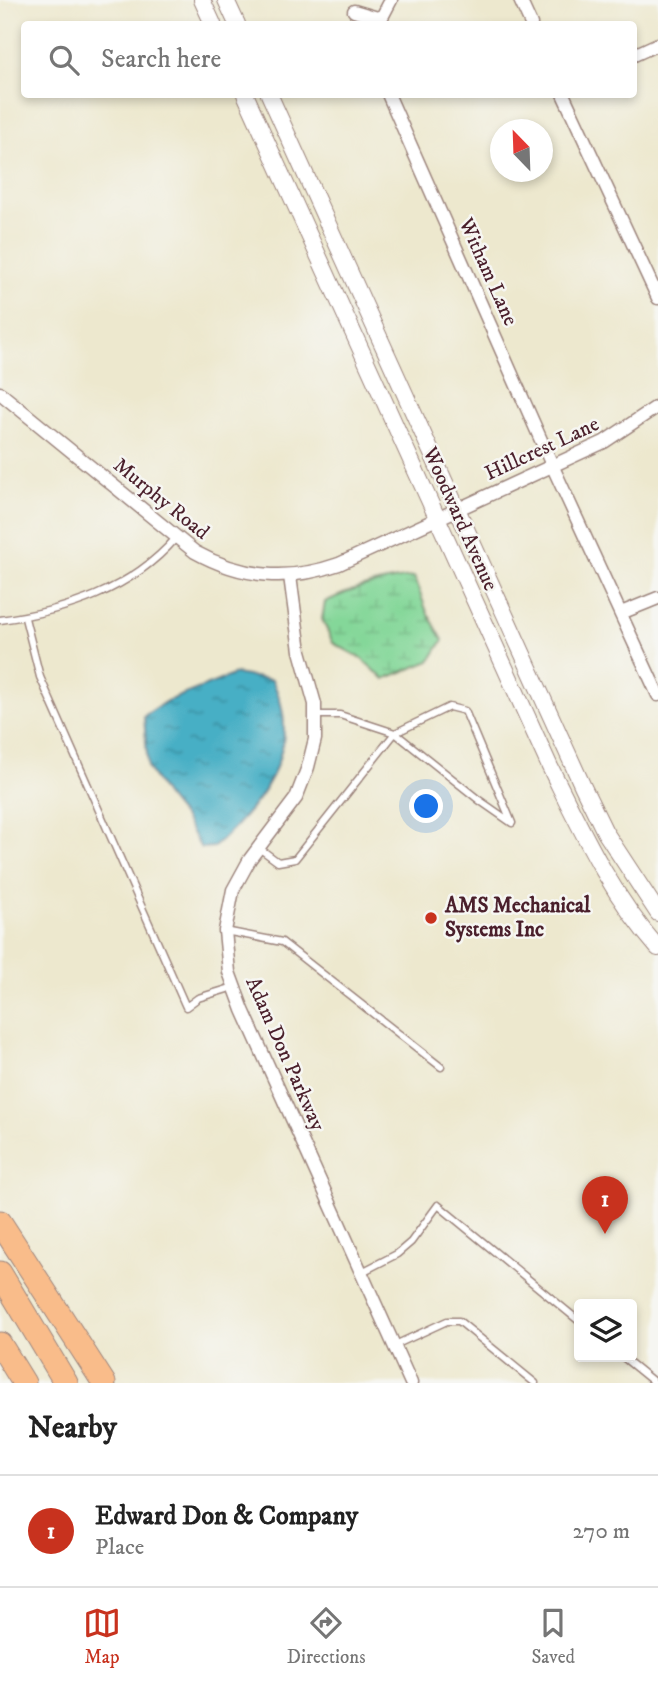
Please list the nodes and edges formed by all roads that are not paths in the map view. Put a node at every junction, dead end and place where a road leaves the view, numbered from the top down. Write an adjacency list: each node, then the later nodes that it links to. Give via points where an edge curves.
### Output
1 (202, 0): 6 (street)
2 (226, 0): 7 (street)
3 (391, 0): 9 (street)
4 (520, 0): 10 (street)
5 (354, 11): 8 (street)
6 (212, 21)
7 (236, 21)
8 (378, 21)
9 (380, 21)
10 (530, 21)
11 (658, 44): 12 (street)
12 (637, 54)
13 (247, 98): 22 (street, Woodward Avenue)
14 (271, 98): 21 (street, Woodward Avenue)
15 (390, 98): 20 (street, Witham Lane)
16 (565, 98): 17 (street)
17 (658, 298)
18 (0, 393): 23 (street, Murphy Road)
19 (658, 406): 20 (street, Hillcrest Lane, via 604,442)
20 (552, 465): 21 (street, Hillcrest Lane); 26 (street, Witham Lane)
21 (458, 510): 22 (street, Hillcrest Lane); 33 (street, Woodward Avenue, via 605,832)
22 (438, 520): 24 (street, Murphy Road, via 339,564); 35 (street, Woodward Avenue, via 583,834)
23 (176, 538): 24 (street, Murphy Road, via 219,566); 27 (lane, via 131,578 74,604)
24 (290, 576): 30 (street, Adam Don Parkway)
25 (658, 598): 26 (street)
26 (621, 613): 29 (street, Witham Lane)
27 (25, 618): 28 (lane); 36 (lane, via 40,677 186,1007 198,998)
28 (0, 620)
29 (658, 695)
30 (315, 715): 31 (lane, via 340,715); 32 (street, Adam Don Parkway, via 315,739 296,798)
31 (395, 733): 31 (lane, via 449,707 465,710 512,823); 32 (lane, via 295,859 278,862)
32 (259, 848): 34 (street, Adam Don Parkway, via 233,890)
33 (658, 913)
34 (225, 930): 36 (street, Adam Don Parkway); 37 (lane, via 282,942)
35 (658, 948)
36 (234, 987): 39 (street, Adam Don Parkway)
37 (441, 1067)
38 (0, 1222): 47 (highway)
39 (362, 1272): 41 (lane, via 411,1242 438,1205); 43 (street, Adam Don Parkway)
40 (0, 1273): 46 (highway)
41 (574, 1317)
42 (0, 1344): 45 (highway)
43 (395, 1345): 48 (street, Adam Don Parkway); 49 (lane, via 447,1321 459,1321)
44 (629, 1362): 50 (lane)
45 (24, 1383)
46 (66, 1383)
47 (104, 1383)
48 (411, 1383)
49 (535, 1383)
50 (655, 1383)

